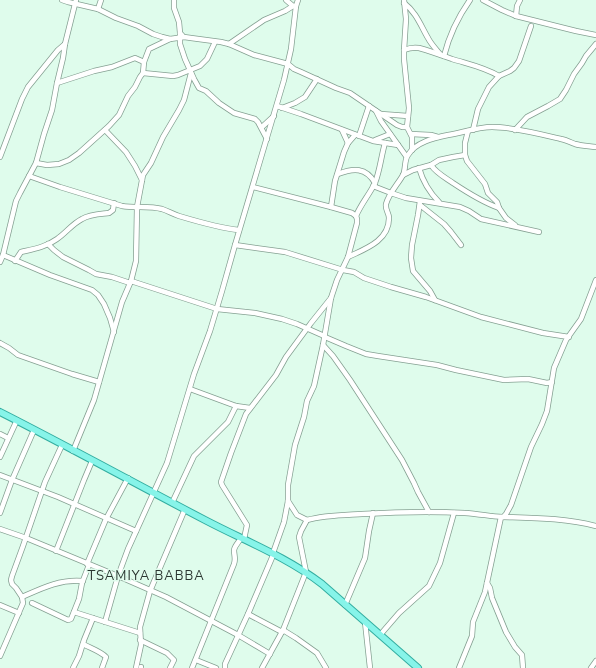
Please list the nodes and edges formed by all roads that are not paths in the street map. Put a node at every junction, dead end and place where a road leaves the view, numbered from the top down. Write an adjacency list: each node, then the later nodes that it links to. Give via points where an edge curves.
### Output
1 (62, 0): 9 (street)
2 (101, 0): 12 (street)
3 (174, 0): 16 (street)
4 (286, 0): 11 (street)
5 (298, 0): 11 (street)
6 (470, 0): 23 (street, via 450,36)
7 (483, 0): 13 (street)
8 (520, 0): 13 (street)
9 (76, 2): 12 (street); 19 (street)
10 (404, 2): 22 (street); 23 (street)
11 (295, 6): 20 (street, via 264,20); 25 (street)
12 (98, 9): 17 (street)
13 (516, 16): 15 (street)
14 (532, 26): 28 (street, via 519,61 510,71)
15 (596, 35)
16 (181, 36): 17 (street); 18 (street); 26 (street, via 180,44)
17 (170, 39): 24 (street, via 150,48)
18 (215, 42): 20 (street); 26 (street, via 205,62)
19 (65, 44): 30 (street); 55 (street, via 28,87)
20 (229, 44): 25 (street, via 254,55)
21 (596, 44): 40 (street, via 560,99 527,117)
22 (404, 50): 23 (street, via 419,48); 35 (street)
23 (443, 56): 28 (street)
24 (144, 62): 27 (street); 30 (street, via 135,58)
25 (288, 64): 29 (street); 32 (street)
26 (190, 72): 27 (street, via 173,76); 36 (street, via 200,88 219,103 234,112 255,119); 62 (street, via 184,100)
27 (143, 73): 38 (street, via 119,115)
28 (499, 76): 41 (street, via 489,87)
29 (317, 79): 31 (street, via 350,93); 32 (street, via 305,97 295,103)
30 (57, 83): 56 (street, via 52,110)
31 (369, 106): 33 (street); 44 (street)
32 (279, 107): 34 (street); 39 (street)
33 (379, 113): 35 (street); 37 (street, via 397,125); 42 (street, via 381,122)
34 (274, 116): 36 (street); 46 (street)
35 (408, 116): 37 (street)
36 (262, 127): 46 (street)
37 (407, 127): 43 (street)
38 (105, 130): 56 (street, via 79,153 63,163); 62 (street, via 126,152)
39 (342, 130): 44 (street); 48 (street)
40 (515, 130): 41 (street, via 492,127); 51 (street)
41 (470, 131): 45 (street); 53 (street, via 465,143)
42 (390, 134): 47 (street); 50 (street)
43 (411, 134): 45 (street); 52 (street)
44 (357, 135): 47 (street); 48 (street)
45 (438, 137): 52 (street)
46 (267, 138): 64 (street)
47 (373, 141): 49 (street)
48 (348, 143): 59 (street)
49 (385, 143): 50 (street); 63 (street)
50 (398, 145): 54 (street)
51 (596, 147)
52 (412, 150): 54 (street)
53 (465, 155): 57 (street, via 445,158); 71 (street)
54 (406, 156): 60 (street)
55 (0, 157)
56 (36, 163): 61 (street)
57 (431, 165): 58 (street); 71 (street, via 461,189)
58 (419, 168): 60 (street); 67 (street, via 430,193)
59 (338, 174): 63 (street, via 351,170 364,172 369,175); 70 (street)
60 (403, 175): 65 (street)
61 (29, 176): 68 (street); 80 (street, via 16,201)
62 (142, 180): 69 (street)
63 (374, 185): 65 (street); 72 (street)
64 (252, 187): 70 (street); 74 (street)
65 (391, 194): 66 (street); 79 (street, via 386,204 389,219 383,236 372,246)
66 (420, 203): 67 (street); 78 (street, via 444,224); 86 (street, via 412,245 413,271)
67 (439, 203): 73 (street, via 460,207 481,219)
68 (114, 204): 69 (street); 76 (street, via 113,210 109,213 81,219)
69 (137, 207): 74 (street, via 151,207); 84 (street, via 137,253)
70 (331, 207): 72 (street)
71 (499, 208): 73 (street, via 506,218)
72 (356, 216): 79 (street, via 358,219)
73 (518, 227): 75 (street)
74 (239, 230): 77 (street)
75 (539, 232)
76 (48, 244): 81 (street, via 21,252); 84 (street, via 63,257 96,274)
77 (235, 245): 82 (street, via 278,251); 87 (street)
78 (461, 245)
79 (348, 257): 82 (street)
80 (1, 259): 81 (street)
81 (15, 261): 89 (street, via 92,290 104,304)
82 (343, 270): 85 (street); 86 (street)
83 (596, 280): 91 (street, via 581,319)
84 (130, 282): 87 (street); 89 (street)
85 (331, 298): 88 (street); 90 (street)
86 (435, 300): 91 (street, via 481,317)
87 (217, 309): 88 (street, via 255,313); 96 (street)
88 (307, 329): 90 (street); 98 (street)
89 (114, 332): 94 (street)
90 (325, 337): 93 (street); 95 (street, via 366,354 437,365 504,380)
91 (568, 337): 95 (street, via 554,368)
92 (0, 343): 94 (street, via 18,355)
93 (323, 345): 113 (street, via 314,386 307,401 295,445); 117 (street, via 350,380 402,460)
94 (99, 382): 105 (street)
95 (552, 382): 121 (street, via 547,411 531,447 509,510)
96 (190, 389): 97 (street); 112 (street)
97 (236, 406): 98 (street); 114 (street, via 228,422 194,456)
98 (250, 408): 128 (street, via 221,482 246,522 247,527)
99 (0, 412): 100 (main road)
100 (17, 420): 101 (main road); 103 (street)
101 (34, 430): 104 (main road); 110 (street)
102 (0, 434): 103 (street)
103 (8, 438): 106 (street)
104 (62, 445): 105 (main road); 111 (street)
105 (73, 451): 107 (main road)
106 (0, 457)
107 (92, 461): 109 (main road); 115 (street)
108 (0, 475): 110 (street)
109 (128, 478): 112 (main road); 122 (street)
110 (12, 480): 111 (street); 120 (street)
111 (42, 492): 115 (street); 127 (street)
112 (154, 494): 114 (main road); 126 (street)
113 (288, 501): 123 (street, via 297,514); 130 (street)
114 (172, 503): 116 (main road)
115 (74, 504): 122 (street); 129 (street)
116 (185, 509): 128 (main road); 136 (street)
117 (429, 512): 118 (street); 119 (street)
118 (373, 513): 123 (street); 140 (street, via 365,558)
119 (454, 513): 121 (street); 150 (street, via 440,563 430,583)
120 (0, 514)
121 (502, 517): 124 (street, via 562,520); 135 (street)
122 (106, 519): 126 (street); 131 (street)
123 (307, 520): 132 (street, via 300,537)
124 (596, 526)
125 (0, 529): 127 (street)
126 (136, 531): 133 (street)
127 (26, 538): 129 (street); 137 (street, via 11,580)
128 (242, 539): 130 (main road); 145 (street, via 235,547 235,560)
129 (56, 551): 131 (street)
130 (274, 553): 132 (main road); 143 (street)
131 (88, 564): 133 (street); 134 (street)
132 (306, 572): 140 (main road); 148 (street)
133 (118, 576): 136 (street); 146 (street)
134 (83, 581): 137 (street, via 47,586); 141 (street, via 80,599)
135 (487, 583): 170 (street, via 482,603 473,622 472,636); 171 (street, via 506,632 522,655)
136 (150, 591): 145 (street); 149 (street)
137 (22, 597): 142 (street, via 23,603)
138 (32, 603): 141 (street, via 68,620)
139 (0, 605): 142 (street)
140 (345, 605): 147 (main road)
141 (74, 612): 144 (street)
142 (19, 613): 155 (street)
143 (248, 614): 148 (street); 151 (street)
144 (93, 618): 146 (street); 153 (street)
145 (211, 621): 151 (street); 156 (street)
146 (106, 622): 149 (street)
147 (365, 622): 150 (main road); 168 (street)
148 (282, 631): 154 (street); 167 (street, via 317,653)
149 (140, 633): 152 (street)
150 (380, 635): 158 (main road)
151 (238, 636): 154 (street); 165 (street)
152 (140, 640): 161 (street); 162 (street, via 167,653 174,660)
153 (82, 644): 159 (street); 160 (street, via 106,657)
154 (270, 654): 166 (street)
155 (0, 656)
156 (196, 660): 163 (street); 164 (street)
157 (596, 661): 172 (street)
158 (410, 666): 169 (main road)
159 (73, 668)
160 (102, 668)
161 (139, 668)
162 (170, 668)
163 (192, 668)
164 (216, 668)
165 (225, 668)
166 (262, 668)
167 (326, 668)
168 (370, 668)
169 (418, 668)
170 (459, 668)
171 (522, 668)
172 (591, 668)

